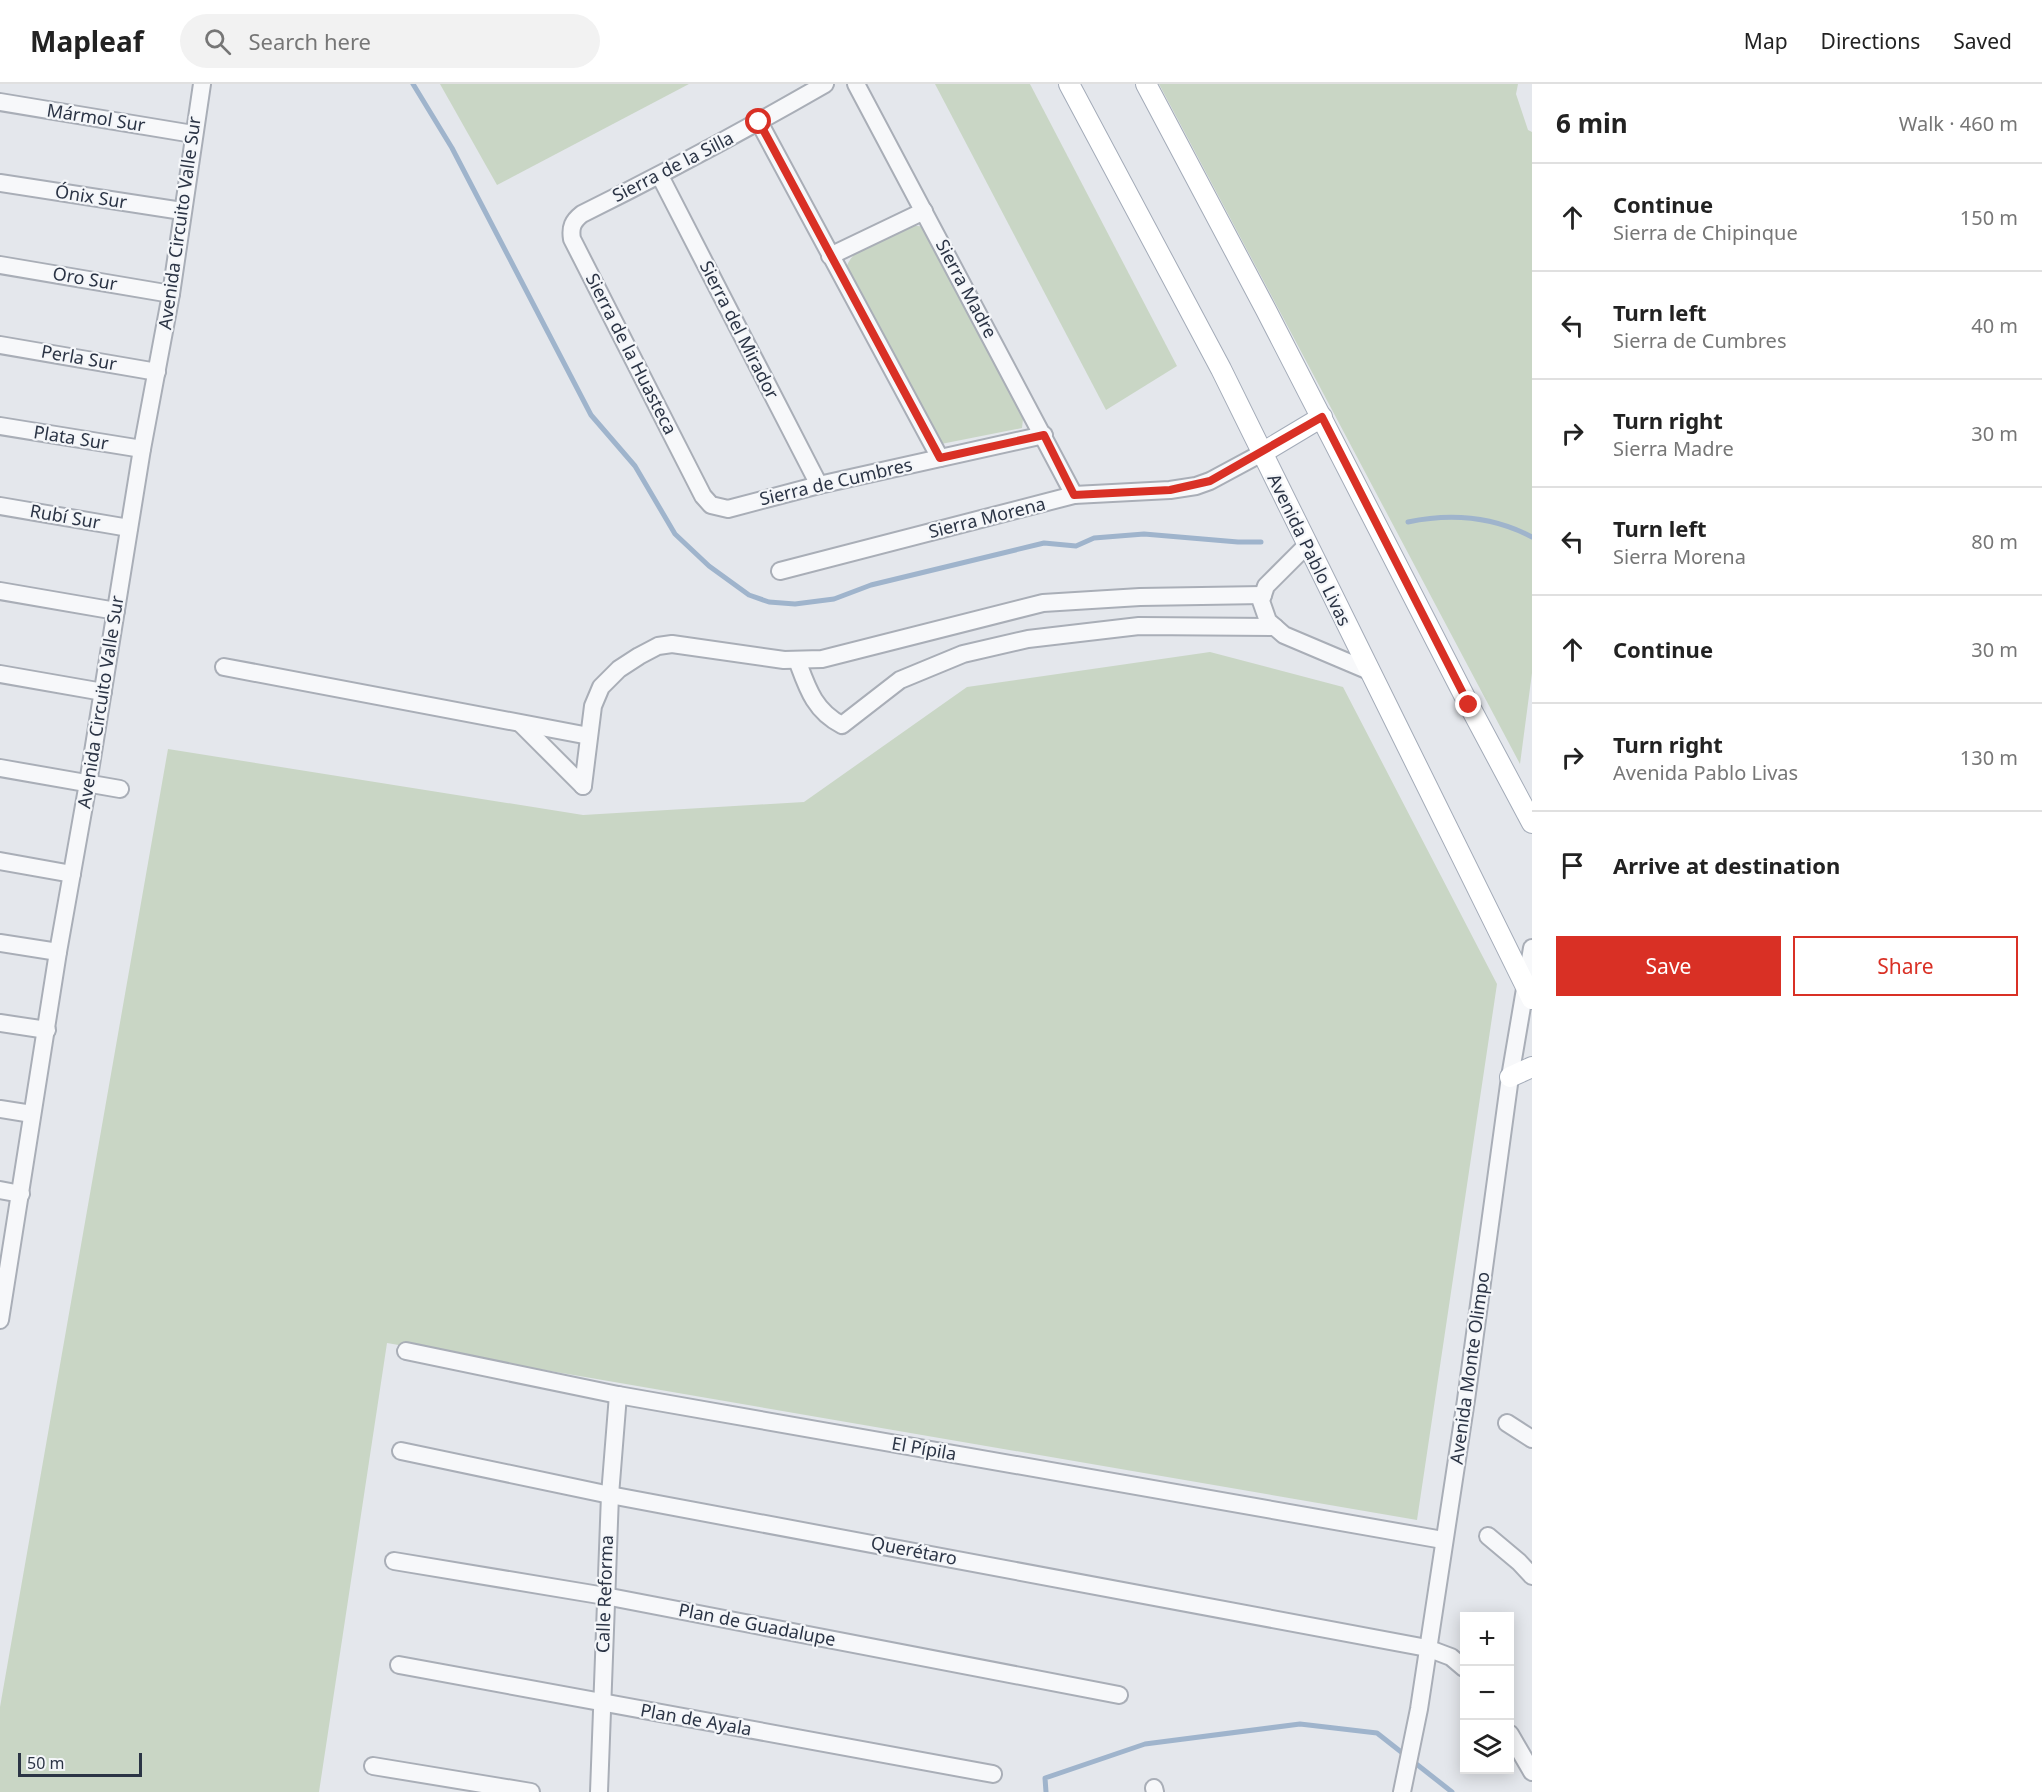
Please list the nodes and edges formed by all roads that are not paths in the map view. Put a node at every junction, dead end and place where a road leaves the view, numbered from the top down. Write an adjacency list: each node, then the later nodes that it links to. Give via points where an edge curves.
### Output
1 (201, 84): 8 (street, Avenida Circuito Valle Sur)
2 (825, 84): 7 (street, Sierra de la Silla)
3 (856, 84): 12 (street, Sierra Madre)
4 (1069, 84): 23 (main road, Avenida Pablo Livas)
5 (1146, 84): 19 (main road)
6 (0, 102): 8 (street, Mármol Sur)
7 (759, 122): 9 (street, Sierra de la Silla); 14 (street)
8 (193, 134): 11 (street, Avenida Circuito Valle Sur)
9 (660, 176): 13 (street, Sierra de la Silla); 25 (street, Sierra del Mirador)
10 (0, 183): 11 (street, Ónix Sur)
11 (182, 211): 16 (street, Avenida Circuito Valle Sur)
12 (924, 211): 14 (street); 21 (street, Sierra Madre)
13 (582, 214): 27 (street, Sierra de la Huasteca, via 570,228 572,239)
14 (830, 256): 24 (street)
15 (0, 265): 16 (street, Oro Sur)
16 (171, 294): 18 (street, Avenida Circuito Valle Sur)
17 (0, 345): 18 (street, Perla Sur)
18 (157, 372): 22 (street, Avenida Circuito Valle Sur)
19 (1322, 417): 23 (main road); 46 (main road)
20 (0, 426): 22 (street, Plata Sur)
21 (1044, 435): 24 (street, Sierra de Cumbres); 26 (street, Sierra Madre)
22 (142, 449): 29 (street, Avenida Circuito Valle Sur)
23 (1262, 453): 26 (street, Sierra Morena, via 1196,486); 30 (main road, Avenida Pablo Livas)
24 (940, 458): 25 (street, Sierra de Cumbres)
25 (819, 485): 27 (street, Sierra de Cumbres, via 728,509 711,505)
26 (1074, 495): 31 (street, Sierra Morena)
27 (703, 496)
28 (0, 506): 29 (street, Rubí Sur)
29 (129, 528): 34 (street, Avenida Circuito Valle Sur)
30 (1307, 545): 33 (street, via 1266,586); 38 (main road, Avenida Pablo Livas)
31 (780, 571)
32 (0, 591): 34 (street)
33 (1263, 595): 35 (street, via 1268,621); 36 (street, via 1043,603 822,659)
34 (116, 611): 40 (street, Avenida Circuito Valle Sur)
35 (1275, 627): 36 (street, via 1139,626 1028,639 963,654 900,680 842,725 828,718 811,696); 38 (street, via 1284,635)
36 (797, 660): 42 (street, via 672,644 658,646 619,669 601,687 593,706)
37 (224, 667): 41 (street)
38 (1369, 671): 52 (main road, Avenida Pablo Livas)
39 (0, 674): 40 (street)
40 (103, 692): 44 (street, Avenida Circuito Valle Sur)
41 (521, 724): 42 (street); 42 (street, via 584,786)
42 (589, 736)
43 (0, 768): 44 (street)
44 (88, 783): 45 (street); 48 (street, Avenida Circuito Valle Sur)
45 (120, 789)
46 (1532, 823)
47 (0, 861): 48 (street)
48 (72, 874): 51 (street, Avenida Circuito Valle Sur)
49 (0, 943): 51 (street)
50 (1532, 948): 52 (street, Avenida Monte Olimpo)
51 (58, 952): 54 (street, Avenida Circuito Valle Sur)
52 (1529, 994): 56 (street, Avenida Monte Olimpo)
53 (0, 1023): 54 (street)
54 (47, 1030): 58 (street, Avenida Circuito Valle Sur)
55 (1532, 1066): 56 (main road)
56 (1510, 1077): 70 (street, Avenida Monte Olimpo)
57 (0, 1109): 58 (street)
58 (32, 1114): 60 (street, Avenida Circuito Valle Sur)
59 (0, 1190): 60 (street)
60 (21, 1194): 61 (street, Avenida Circuito Valle Sur)
61 (4, 1270): 62 (street, Avenida Circuito Valle Sur)
62 (0, 1320)
63 (406, 1351): 64 (street, El Pípila)
64 (618, 1395): 68 (street, Calle Reforma); 70 (street, El Pípila)
65 (1508, 1423): 66 (street)
66 (1532, 1439)
67 (401, 1451): 68 (street, Querétaro)
68 (610, 1495): 73 (street, Calle Reforma); 74 (street, Querétaro)
69 (1488, 1536): 72 (street)
70 (1443, 1540): 74 (street, Avenida Monte Olimpo)
71 (394, 1561): 73 (street, Plan de Guadalupe)
72 (1532, 1576)
73 (605, 1596): 77 (street, Plan de Guadalupe); 78 (street, Calle Reforma)
74 (1427, 1648): 76 (street, Querétaro, via 1451,1657); 83 (street, Avenida Monte Olimpo)
75 (399, 1665): 78 (street, Plan de Ayala)
76 (1462, 1666)
77 (1119, 1695)
78 (601, 1703): 82 (street, Plan de Ayala); 85 (street, Calle Reforma)
79 (1514, 1742): 81 (street)
80 (374, 1766): 84 (street)
81 (1532, 1772)
82 (993, 1774)
83 (1402, 1790)
84 (531, 1792)
85 (599, 1792)

